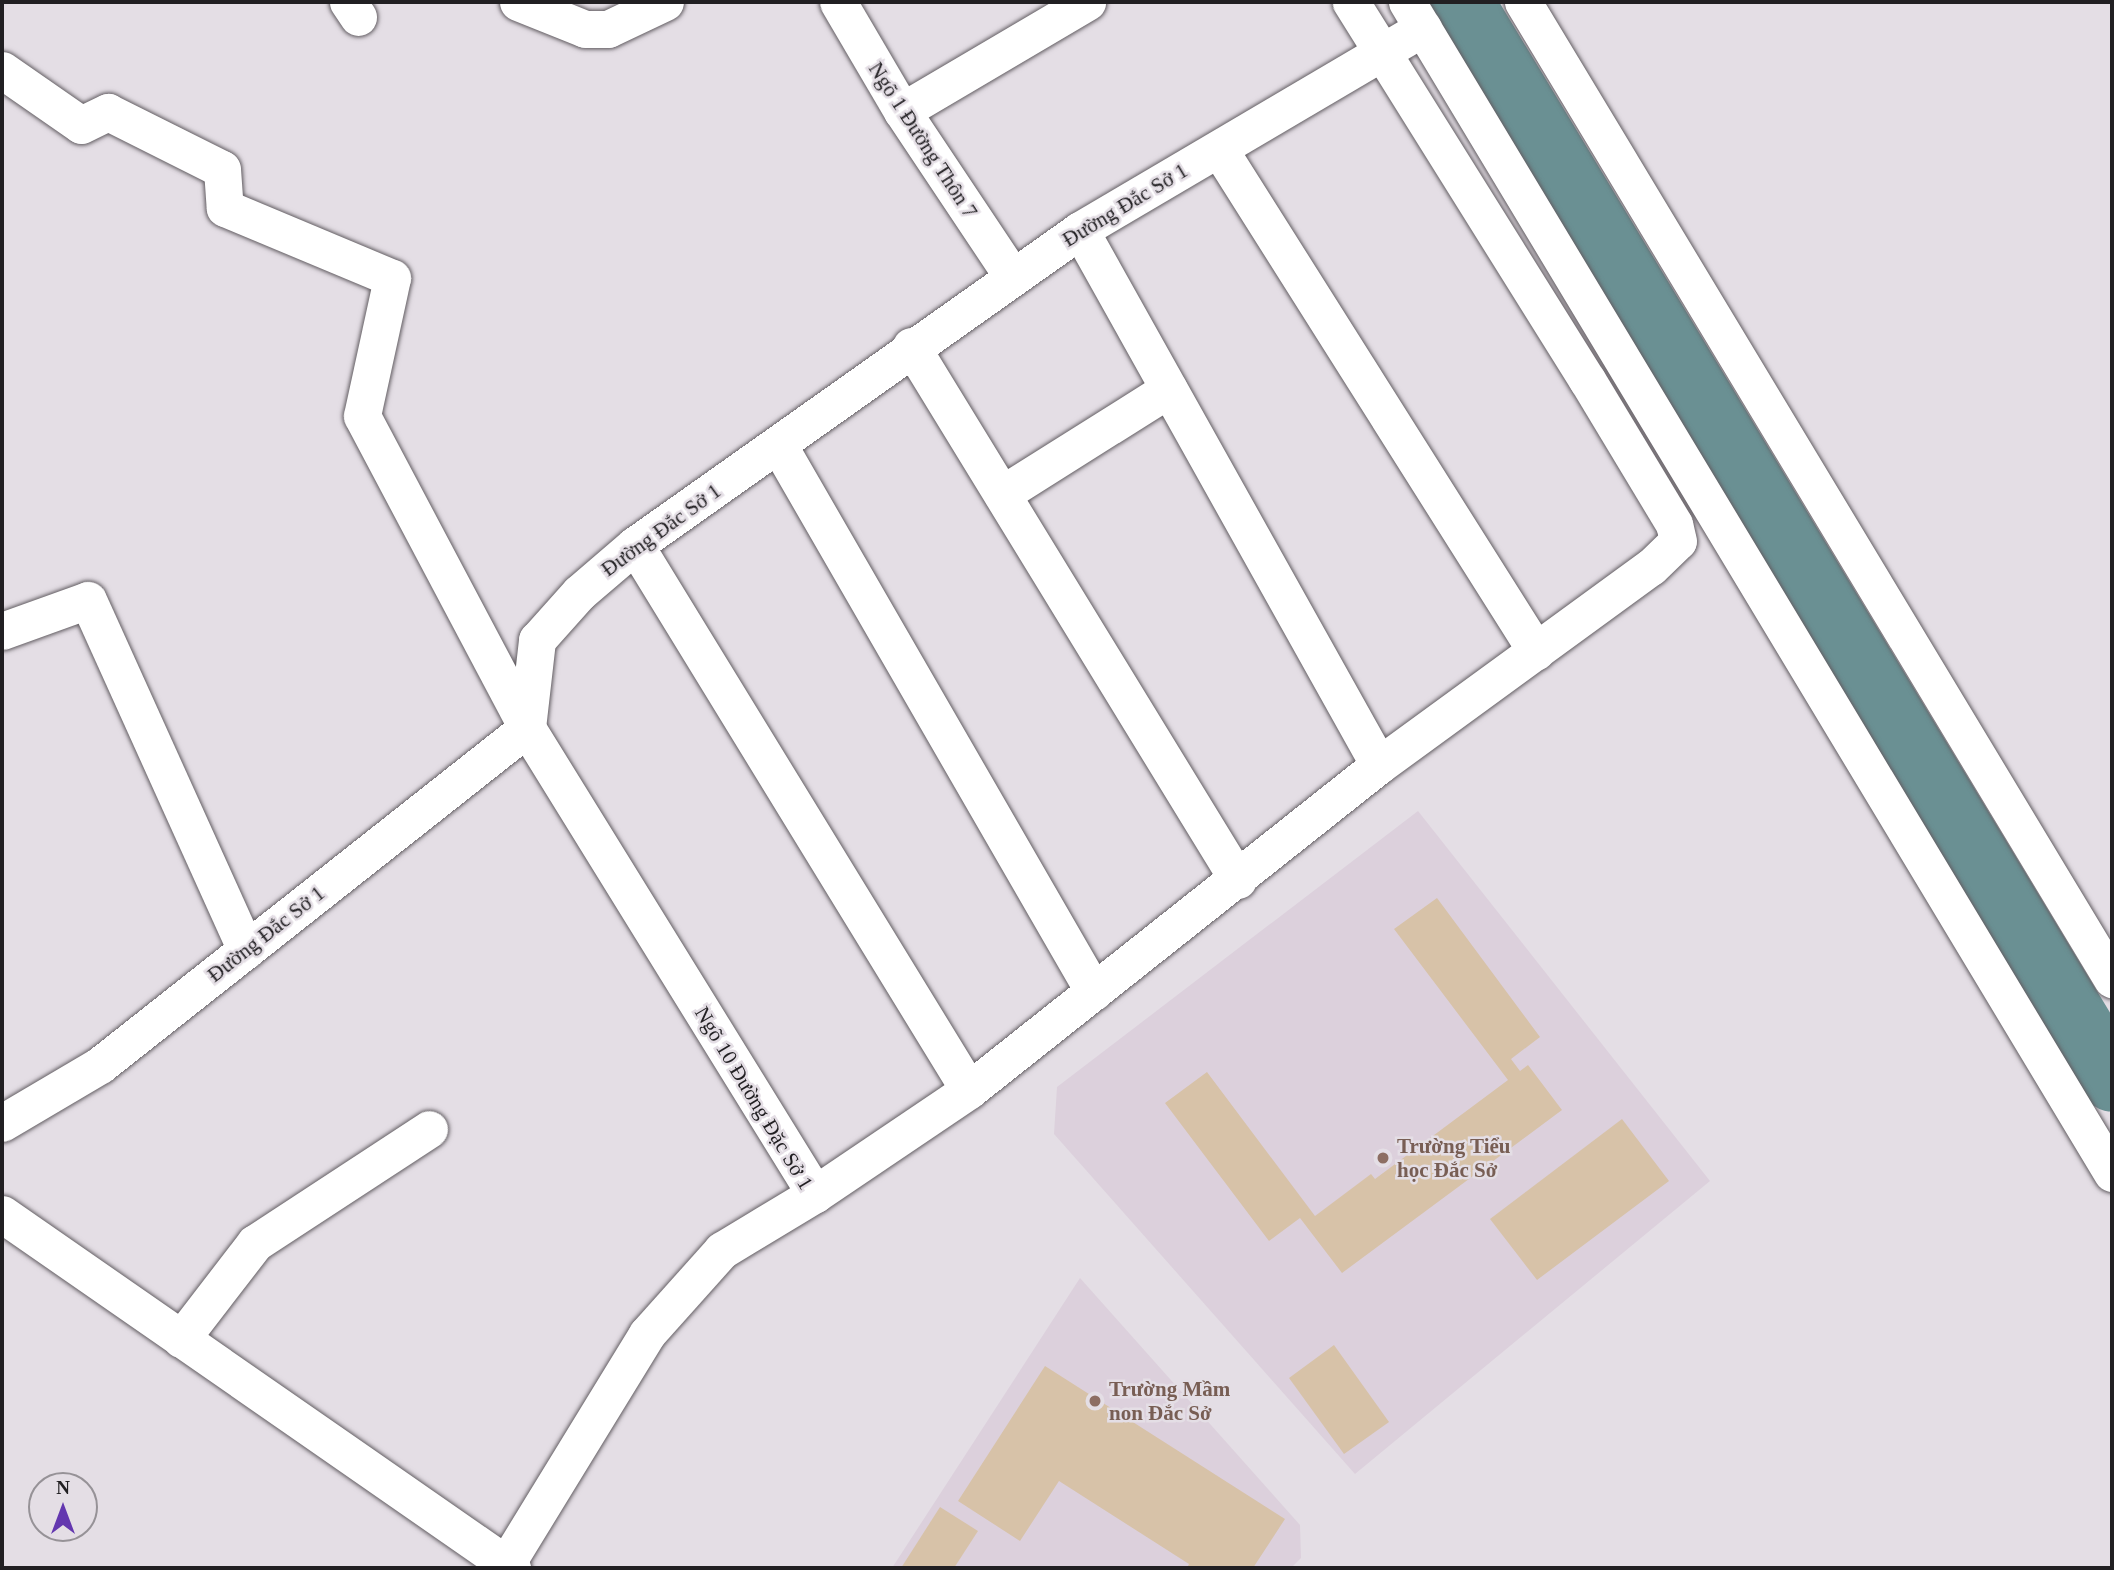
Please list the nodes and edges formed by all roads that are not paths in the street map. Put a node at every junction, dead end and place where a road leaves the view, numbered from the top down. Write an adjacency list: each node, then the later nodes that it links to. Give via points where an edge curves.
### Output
1 (518, 2): 2 (street, via 586,29 608,29)
2 (665, 2)
3 (838, 2): 10 (street, Ngõ 1 Đường Thôn 7)
4 (1087, 2): 10 (street)
5 (1351, 2): 8 (street)
6 (1523, 2): 25 (street)
7 (1415, 15): 8 (street, Đường Đắc Sở 1); 30 (street)
8 (1383, 52): 11 (street, Đường Đắc Sở 1); 20 (street, via 1674,524 1678,541 1651,567)
9 (2, 70): 21 (street, Ngõ 10 Đường Đặc Sở 1, via 80,125 108,112 222,169 225,208 392,278 362,416)
10 (902, 111): 13 (street, Ngõ 1 Đường Thôn 7)
11 (1219, 149): 12 (street, Đường Đắc Sở 1); 20 (street)
12 (1080, 230): 13 (street, Đường Đắc Sở 1); 15 (street)
13 (1012, 276): 14 (street, Đường Đắc Sở 1)
14 (911, 346): 16 (street, Đường Đắc Sở 1); 17 (street)
15 (1169, 389): 17 (street); 22 (street)
16 (779, 446): 18 (street, Đường Đắc Sở 1); 26 (street)
17 (1002, 494): 23 (street)
18 (635, 545): 21 (street, Đường Đắc Sở 1, via 579,593 537,640); 27 (street)
19 (2, 631): 24 (street, via 88,600)
20 (1536, 651): 22 (street)
21 (527, 728): 24 (street, Đường Đắc Sở 1); 31 (street, Ngõ 10 Đường Đặc Sở 1)
22 (1379, 765): 23 (street)
23 (1238, 880): 26 (street)
24 (246, 950): 28 (street, Đường Đắc Sở 1, via 100,1065)
25 (2112, 979)
26 (1094, 992): 27 (street)
27 (969, 1090): 31 (street)
28 (2, 1123)
29 (429, 1129): 33 (street, via 255,1243)
30 (2112, 1173)
31 (814, 1194): 34 (street, Ngõ 10 Đường Đặc Sở 1, via 722,1250 647,1334)
32 (2, 1214): 33 (street)
33 (181, 1339): 34 (street)
34 (509, 1566)

